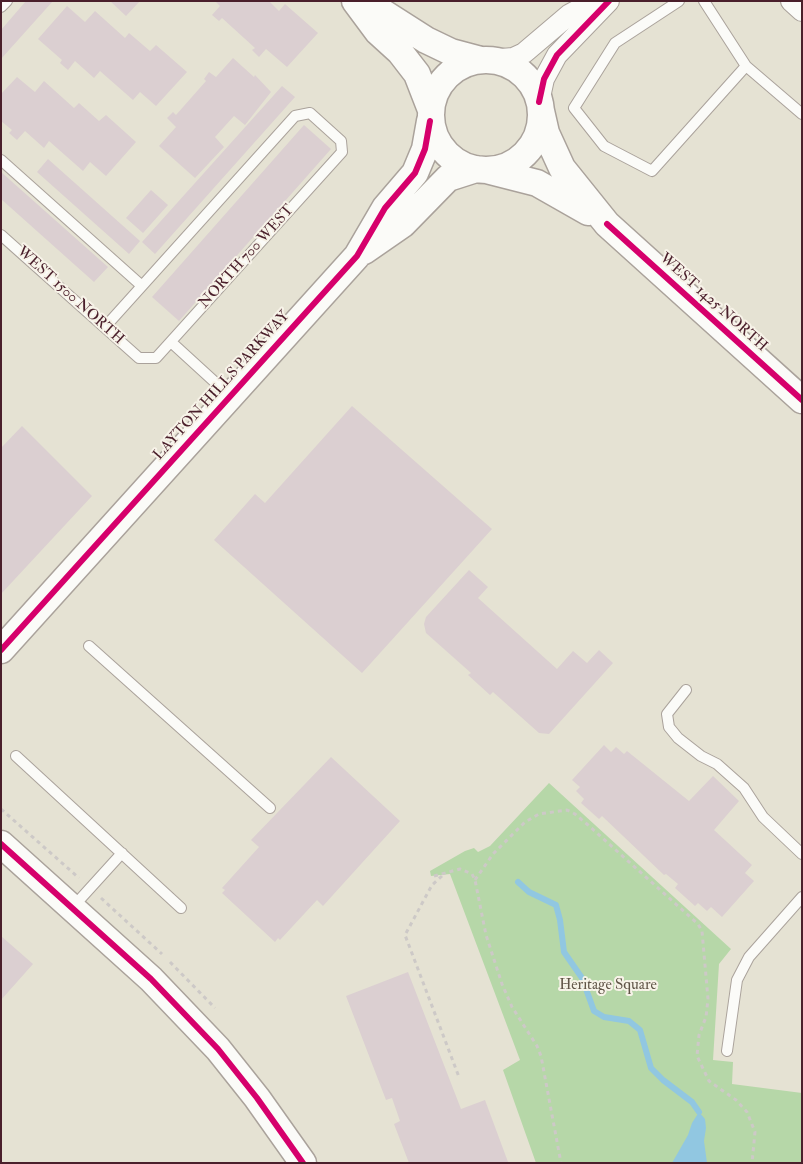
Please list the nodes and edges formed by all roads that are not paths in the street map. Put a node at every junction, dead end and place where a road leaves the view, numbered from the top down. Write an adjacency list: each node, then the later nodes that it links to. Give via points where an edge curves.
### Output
1 (7, 1): 9 (lane)
2 (355, 1): 15 (street, via 378,32 400,52 417,74)
3 (365, 1): 11 (street, via 426,40 451,52)
4 (594, 1): 11 (street, via 570,14 524,53 513,58)
5 (609, 1): 13 (street, via 557,55 544,79)
6 (679, 1): 12 (lane, via 615,43 574,108 604,146 652,171)
7 (704, 1): 12 (lane)
8 (792, 1): 10 (street)
9 (1, 8)
10 (802, 11)
11 (486, 60): 13 (street, via 508,65 520,72 532,85); 15 (street, via 462,65 447,76 436,91)
12 (746, 66): 14 (lane)
13 (540, 107): 17 (street, via 536,136 526,151 506,165); 18 (street, WEST 1425 NORTH, via 546,133 562,168)
14 (802, 114)
15 (431, 115): 17 (street, via 436,138 446,154 462,165); 20 (street, LAYTON HILLS PARKWAY, via 425,149 415,173 385,208)
16 (1, 160): 21 (lane)
17 (481, 170): 18 (street, WEST 1425 NORTH, via 518,177 545,187); 20 (street, LAYTON HILLS PARKWAY, via 448,178 403,224)
18 (607, 224): 26 (street, WEST 1425 NORTH)
19 (1, 235): 22 (lane, WEST 1500 NORTH)
20 (357, 256): 25 (street, LAYTON HILLS PARKWAY)
21 (142, 286): 22 (lane); 23 (lane, NORTH 700 WEST, via 295,116 310,113 341,141 342,152)
22 (105, 327): 24 (lane, WEST 1500 NORTH)
23 (171, 342): 24 (lane, NORTH 700 WEST, via 156,358); 25 (lane)
24 (139, 358)
25 (230, 396): 28 (street, LAYTON HILLS PARKWAY)
26 (802, 400)
27 (89, 646): 31 (lane)
28 (1, 650)
29 (686, 690): 34 (lane, via 667,714 670,727 693,750 717,764 744,788 763,818)
30 (16, 756): 33 (lane)
31 (270, 808)
32 (1, 844): 36 (street)
33 (122, 853): 36 (lane); 37 (lane)
34 (802, 854)
35 (802, 897): 38 (lane, via 749,957 737,980)
36 (73, 908): 39 (street, via 151,979 218,1048)
37 (181, 908)
38 (727, 1051)
39 (303, 1163)

